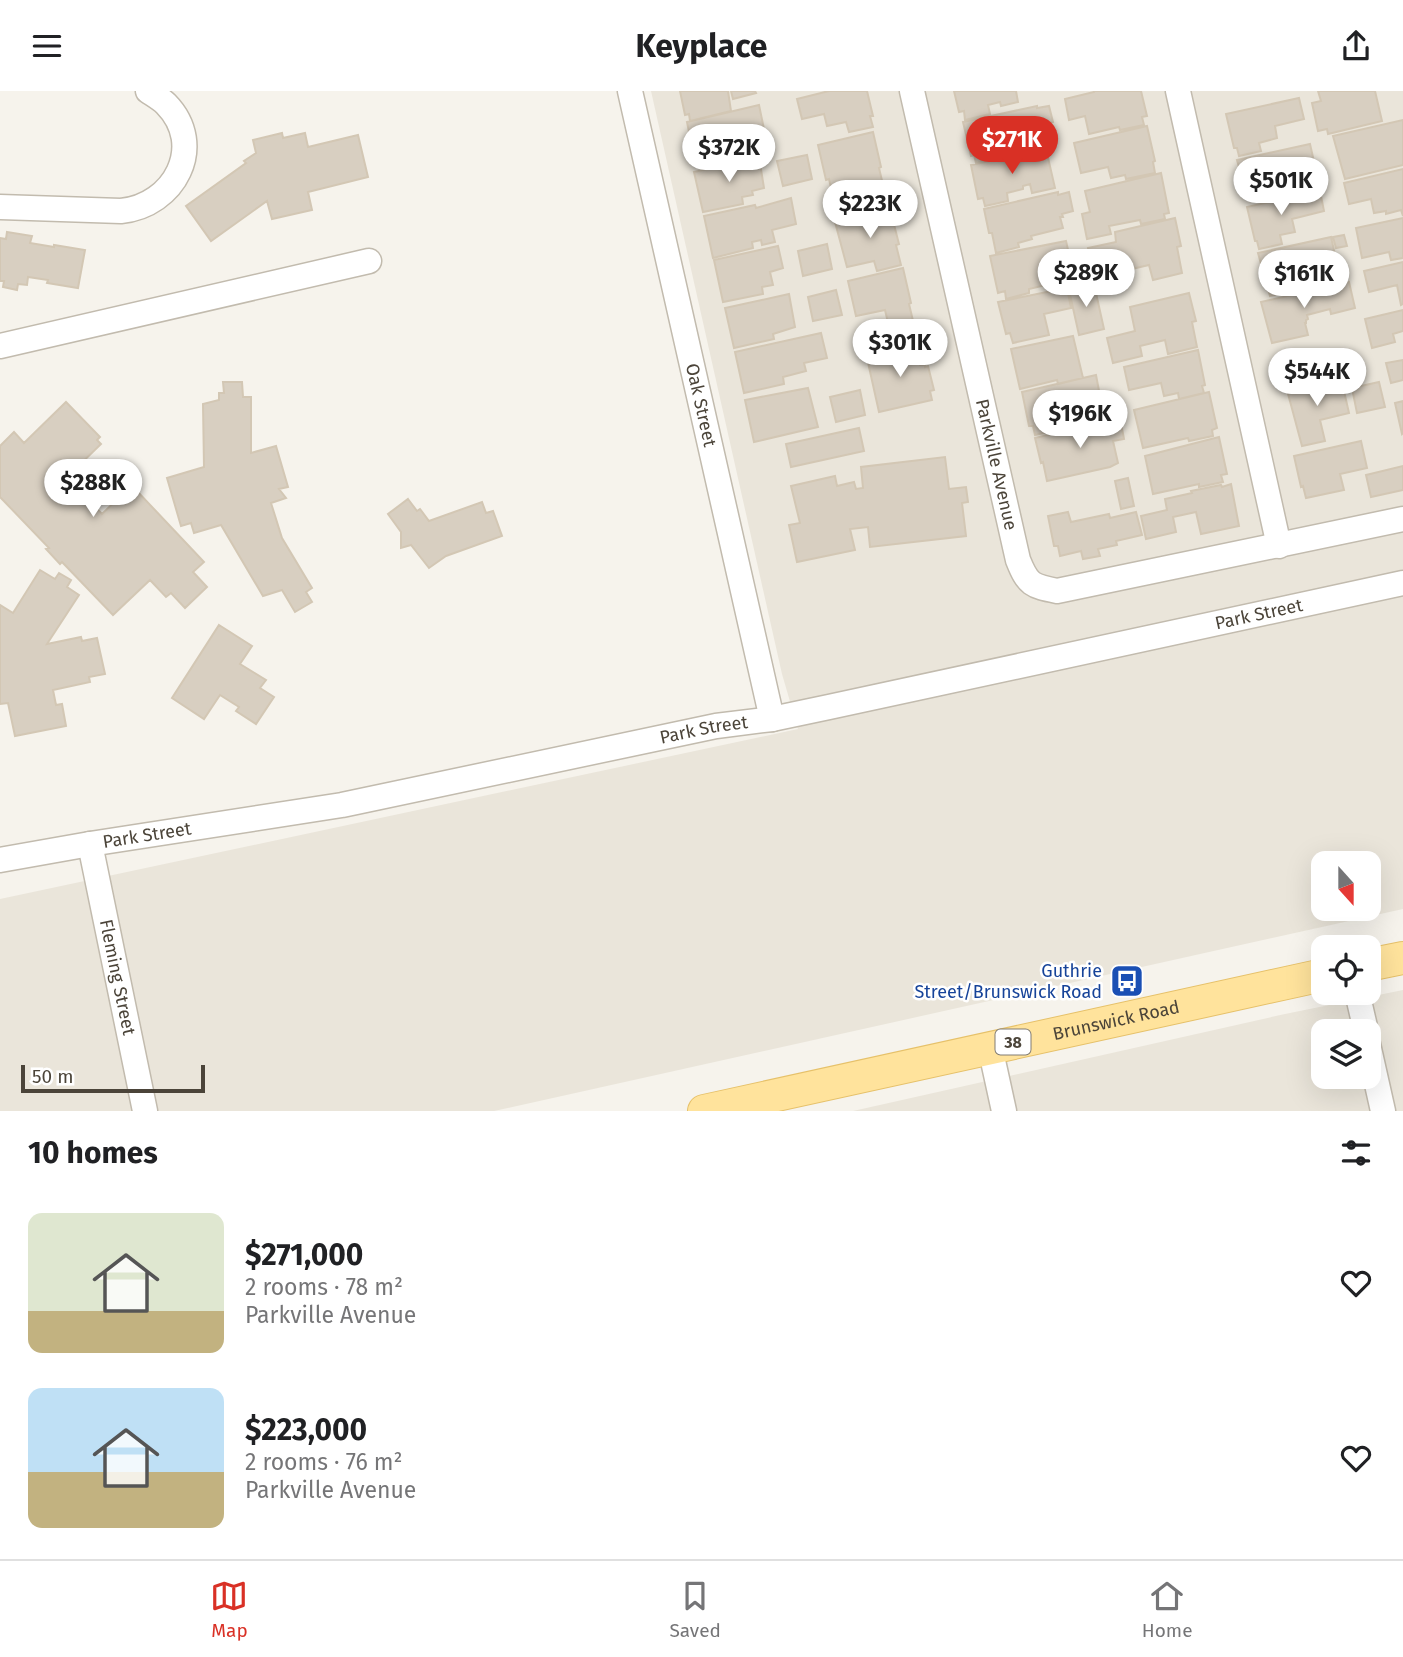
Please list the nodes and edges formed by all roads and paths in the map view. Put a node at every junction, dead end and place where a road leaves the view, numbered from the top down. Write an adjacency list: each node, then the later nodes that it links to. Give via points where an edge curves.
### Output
1 (148, 91): 5 (street, via 173,114 181,131 184,157 175,181 155,201 121,211)
2 (630, 91): 11 (street, Oak Street)
3 (912, 91): 9 (street, Parkville Avenue, via 1025,577 1036,587 1057,591)
4 (1178, 91): 9 (street)
5 (0, 207)
6 (369, 261): 7 (street)
7 (0, 346)
8 (1403, 519): 9 (street)
9 (1279, 546)
10 (1403, 583): 11 (street, Park Street)
11 (772, 719): 12 (street, Park Street, via 716,726 342,805)
12 (90, 844): 13 (street, Park Street); 19 (street, Fleming Street)
13 (0, 860)
14 (1403, 958): 15 (main road)
15 (1381, 962)
16 (1311, 978): 17 (main road, Brunswick Road / 38)
17 (990, 1047): 20 (main road, Brunswick Road / 38); 21 (street)
18 (1378, 1089): 22 (street)
19 (145, 1111)
20 (704, 1111)
21 (1004, 1111)
22 (1383, 1111)

